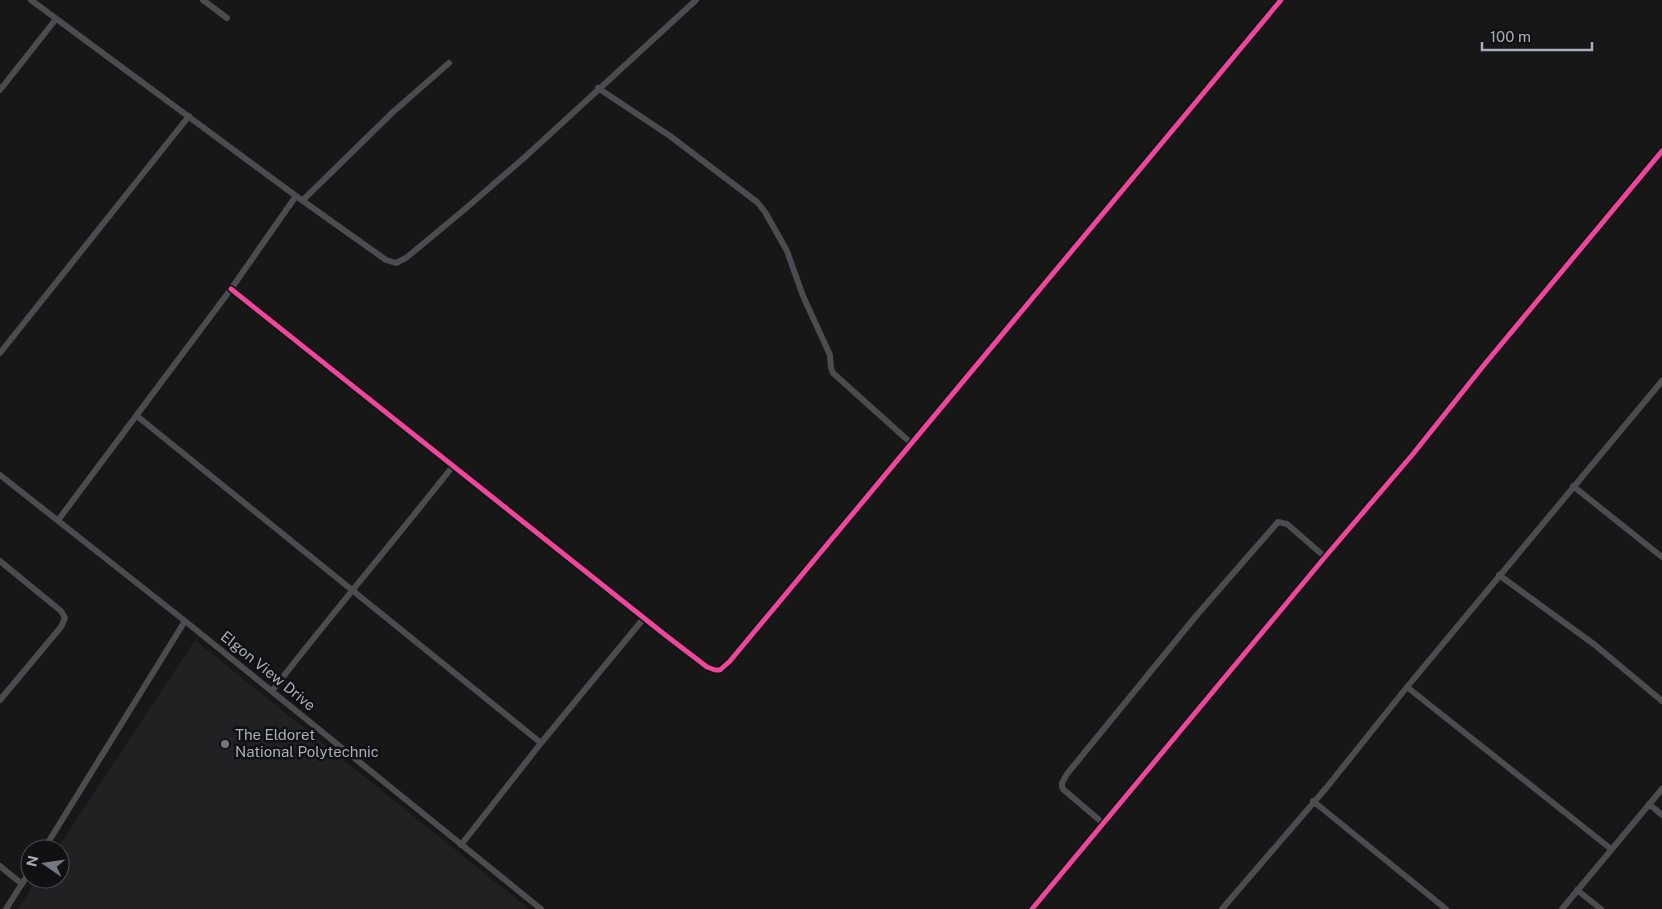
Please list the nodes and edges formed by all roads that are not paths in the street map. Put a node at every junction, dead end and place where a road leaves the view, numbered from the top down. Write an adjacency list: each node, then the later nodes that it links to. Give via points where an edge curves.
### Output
1 (31, 0): 6 (street)
2 (203, 0): 5 (street)
3 (696, 0): 8 (street)
4 (1281, 0): 18 (street)
5 (227, 18)
6 (56, 19): 9 (street); 10 (street)
7 (449, 62): 13 (street)
8 (598, 88): 13 (street, via 466,209 396,263 386,260); 18 (street, via 670,136 766,212 788,251 803,296 830,355 834,373)
9 (0, 90)
10 (189, 116): 12 (street); 15 (street)
11 (1662, 151): 23 (street)
12 (296, 196): 13 (street); 14 (street)
13 (303, 200)
14 (232, 289): 17 (street); 19 (street)
15 (0, 353)
16 (1662, 381): 21 (street)
17 (137, 416): 22 (street); 27 (street)
18 (912, 444): 28 (street, via 720,670 707,667)
19 (453, 466): 27 (street); 28 (street)
20 (0, 475): 22 (street, Elgon View Drive)
21 (1573, 486): 24 (street); 26 (street)
22 (59, 520): 29 (street, Elgon View Drive)
23 (1325, 556): 39 (street); 39 (street, via 1287,524 1278,522 1196,616 1062,783 1064,790)
24 (1662, 557)
25 (0, 561): 32 (street, via 61,611 65,618)
26 (1499, 575): 30 (street); 33 (street, via 1595,645)
27 (351, 591): 31 (street); 34 (street)
28 (644, 618): 34 (street)
29 (185, 621): 31 (street, Elgon View Drive); 40 (street)
30 (1407, 687): 36 (street); 42 (street)
31 (272, 691): 41 (street, Elgon View Drive)
32 (0, 700)
33 (1662, 701)
34 (541, 744): 41 (street)
35 (1662, 789): 37 (street)
36 (1313, 802): 50 (street); 51 (street)
37 (1649, 804): 38 (street); 42 (street)
38 (1662, 815)
39 (1104, 824): 49 (street)
40 (50, 839)
41 (461, 845): 48 (street, Elgon View Drive)
42 (1611, 849): 46 (street)
43 (0, 866): 44 (street)
44 (20, 882)
45 (20, 887): 47 (street)
46 (1577, 890): 52 (street); 53 (street)
47 (6, 909)
48 (541, 909)
49 (1032, 909)
50 (1222, 909)
51 (1446, 909)
52 (1562, 909)
53 (1600, 909)

